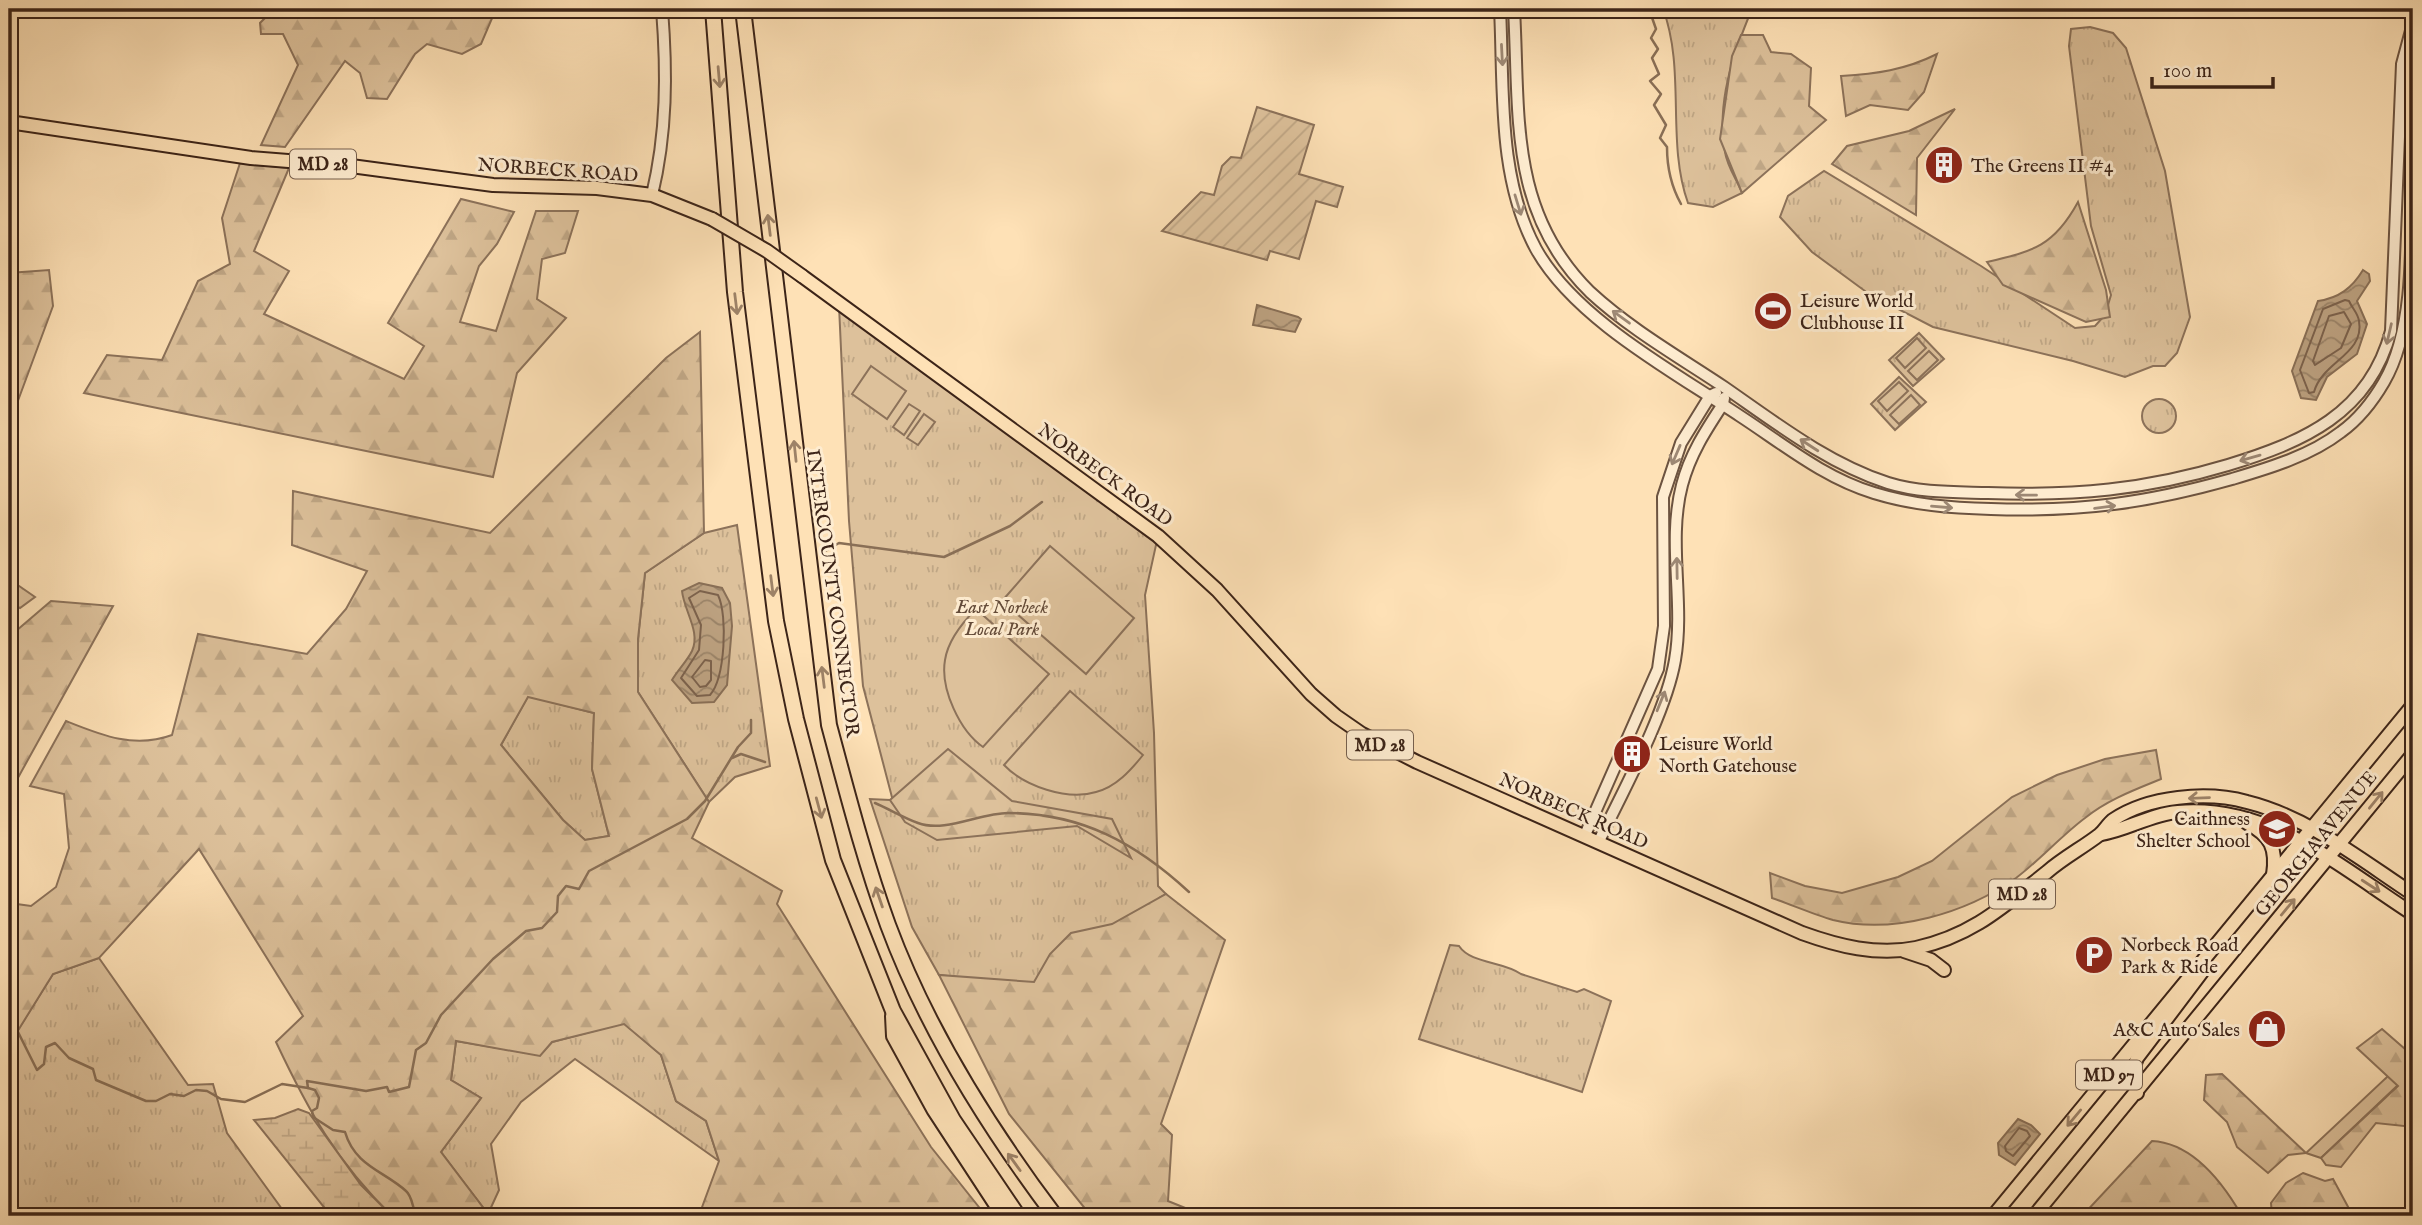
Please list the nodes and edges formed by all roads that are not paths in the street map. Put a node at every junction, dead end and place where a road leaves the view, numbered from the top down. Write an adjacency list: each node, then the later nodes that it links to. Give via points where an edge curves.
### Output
1 (662, 9): 9 (street, via 665,95)
2 (713, 9): 29 (highway, one-way to 29, via 735,292 776,621 833,860)
3 (743, 9): 33 (highway, INTERCOUNTY CONNECTOR, one-way to 3, via 1008,1154 944,1045 889,926 854,822 829,724)
4 (1500, 9): 11 (street, one-way to 11, via 1510,173 1536,250 1566,290 1598,319)
5 (1514, 9): 10 (street, one-way to 5, via 1601,302 1575,278 1550,244 1534,207 1521,151)
6 (2413, 23): 10 (street, one-way to 10, via 2402,64 2394,302 2388,343 2372,374 2343,411 2292,444 2176,481 2137,488 2063,495 1936,492 1891,484 1825,456)
7 (9, 122): 9 (main road, NORBECK ROAD / MD 28, via 251,158 351,166 493,186 597,188)
8 (2413, 127): 12 (street, one-way to 8, via 1831,475 1871,492 1935,507 2102,508 2179,494 2294,457 2353,423 2386,380 2402,346 2409,304)
9 (652, 195): 18 (main road, NORBECK ROAD / MD 28, bridge, via 712,219 767,251 1158,536 1217,590 1311,694 1354,728 1417,762)
10 (1724, 388): 11 (street); 12 (street)
11 (1710, 396): 12 (street); 18 (street, one-way to 18, via 1681,443 1663,497 1664,626 1658,669)
12 (1723, 404): 19 (street, one-way to 12, via 1670,680 1677,641 1682,485 1696,445)
13 (2413, 705): 16 (main road, GEORGIA AVENUE / MD 97)
14 (2413, 754): 21 (main road, GEORGIA AVENUE / MD 97, one-way to 14)
15 (2228, 813): 17 (main road, NORBECK ROAD / MD 28, via 2174,812); 20 (main road, NORBECK ROAD / MD 28, via 2273,826); 23 (main road, via 2271,841 2276,859)
16 (2310, 829): 17 (main road, NORBECK ROAD / MD 28, one-way to 17, via 2245,801 2192,797 2138,809 2113,820); 20 (main road, GEORGIA AVENUE / MD 97); 21 (main road, NORBECK ROAD / MD 28)
17 (2101, 834): 27 (main road, NORBECK ROAD / MD 28, via 1979,924)
18 (1585, 835): 19 (main road, NORBECK ROAD / MD 28)
19 (1599, 841): 27 (main road, NORBECK ROAD / MD 28, via 1802,933 1860,950)
20 (2301, 842): 22 (main road, NORBECK ROAD / MD 28); 23 (main road, GEORGIA AVENUE / MD 97)
21 (2338, 846): 22 (main road, GEORGIA AVENUE / MD 97); 24 (main road, NORBECK ROAD / MD 28)
22 (2328, 858): 25 (main road, NORBECK ROAD / MD 28, one-way to 25); 30 (main road, GEORGIA AVENUE / MD 97, one-way to 22)
23 (2273, 875): 26 (main road, GEORGIA AVENUE / MD 97)
24 (2413, 894)
25 (2413, 914)
26 (2225, 933): 30 (main road, via 2183,1001 2137,1058 2131,1074); 34 (main road, GEORGIA AVENUE / MD 97, one-way to 34)
27 (1901, 950): 28 (main road, via 1925,957)
28 (1944, 970)
29 (893, 1011): 31 (highway, via 894,1036 927,1097); 32 (highway, via 953,1120)
30 (2137, 1093): 35 (main road, GEORGIA AVENUE / MD 97)
31 (1004, 1216)
32 (1018, 1216)
33 (1055, 1216)
34 (1993, 1216)
35 (2034, 1216)

